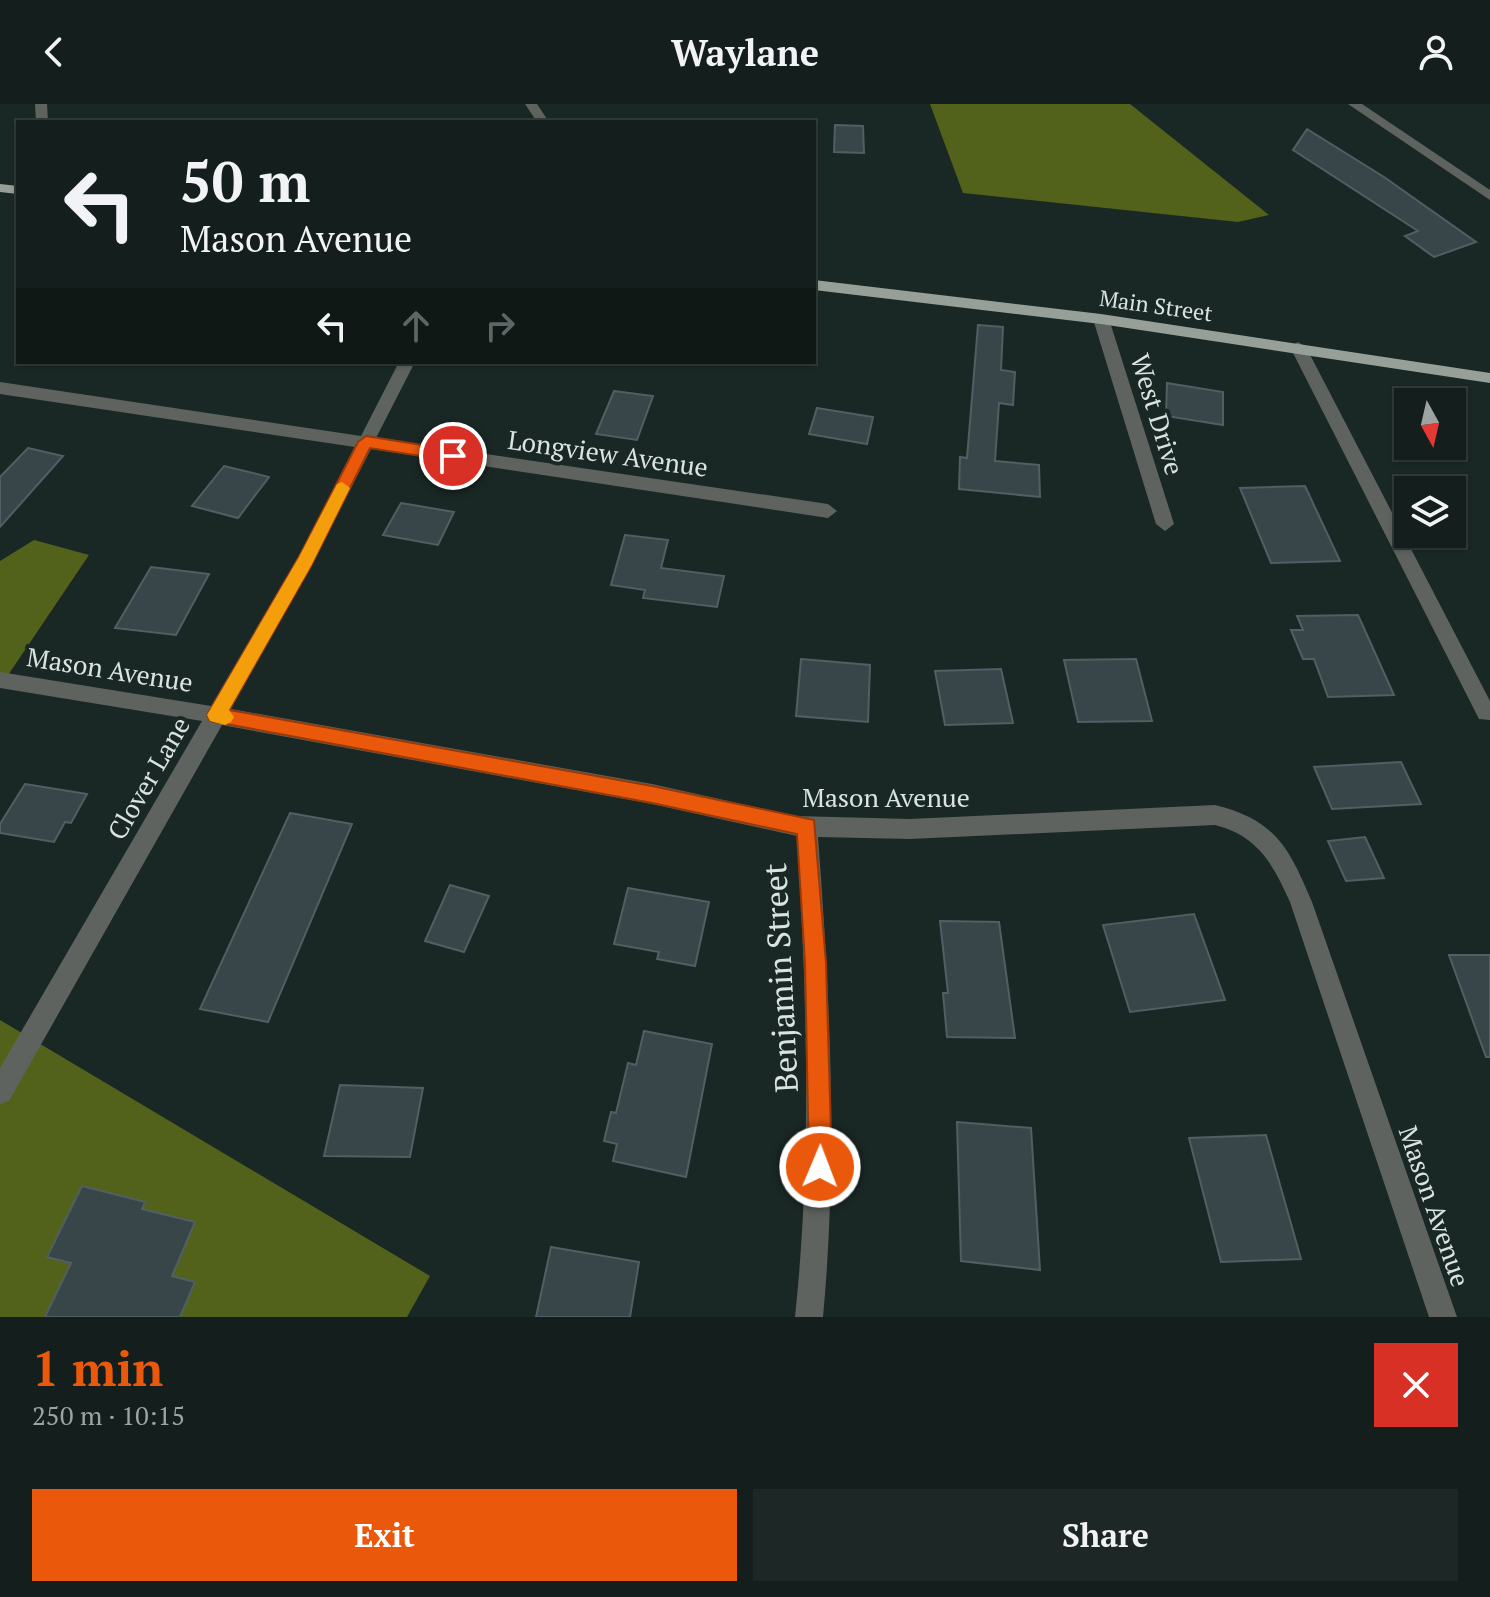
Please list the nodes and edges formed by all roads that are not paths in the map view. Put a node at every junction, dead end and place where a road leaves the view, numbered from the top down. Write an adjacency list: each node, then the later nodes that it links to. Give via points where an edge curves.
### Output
1 (1354, 104): 2 (street)
2 (1490, 196)
3 (816, 285): 4 (main road, Main Street)
4 (1101, 319): 5 (main road, Main Street); 11 (street, West Drive)
5 (1298, 347): 7 (main road, Main Street); 13 (street)
6 (406, 364): 9 (street, Clover Lane)
7 (1490, 378)
8 (0, 388): 9 (street, Longview Avenue)
9 (366, 442): 10 (street, Longview Avenue); 14 (street, Clover Lane)
10 (828, 511)
11 (1165, 524)
12 (0, 680): 14 (street, Mason Avenue)
13 (1486, 713)
14 (216, 715): 15 (street, Mason Avenue); 16 (street, Clover Lane)
15 (807, 826): 17 (street, Benjamin Street, via 821,1140); 18 (street, Mason Avenue, via 910,829 1215,815 1260,831 1280,856 1301,902)
16 (0, 1092)
17 (809, 1317)
18 (1443, 1317)

